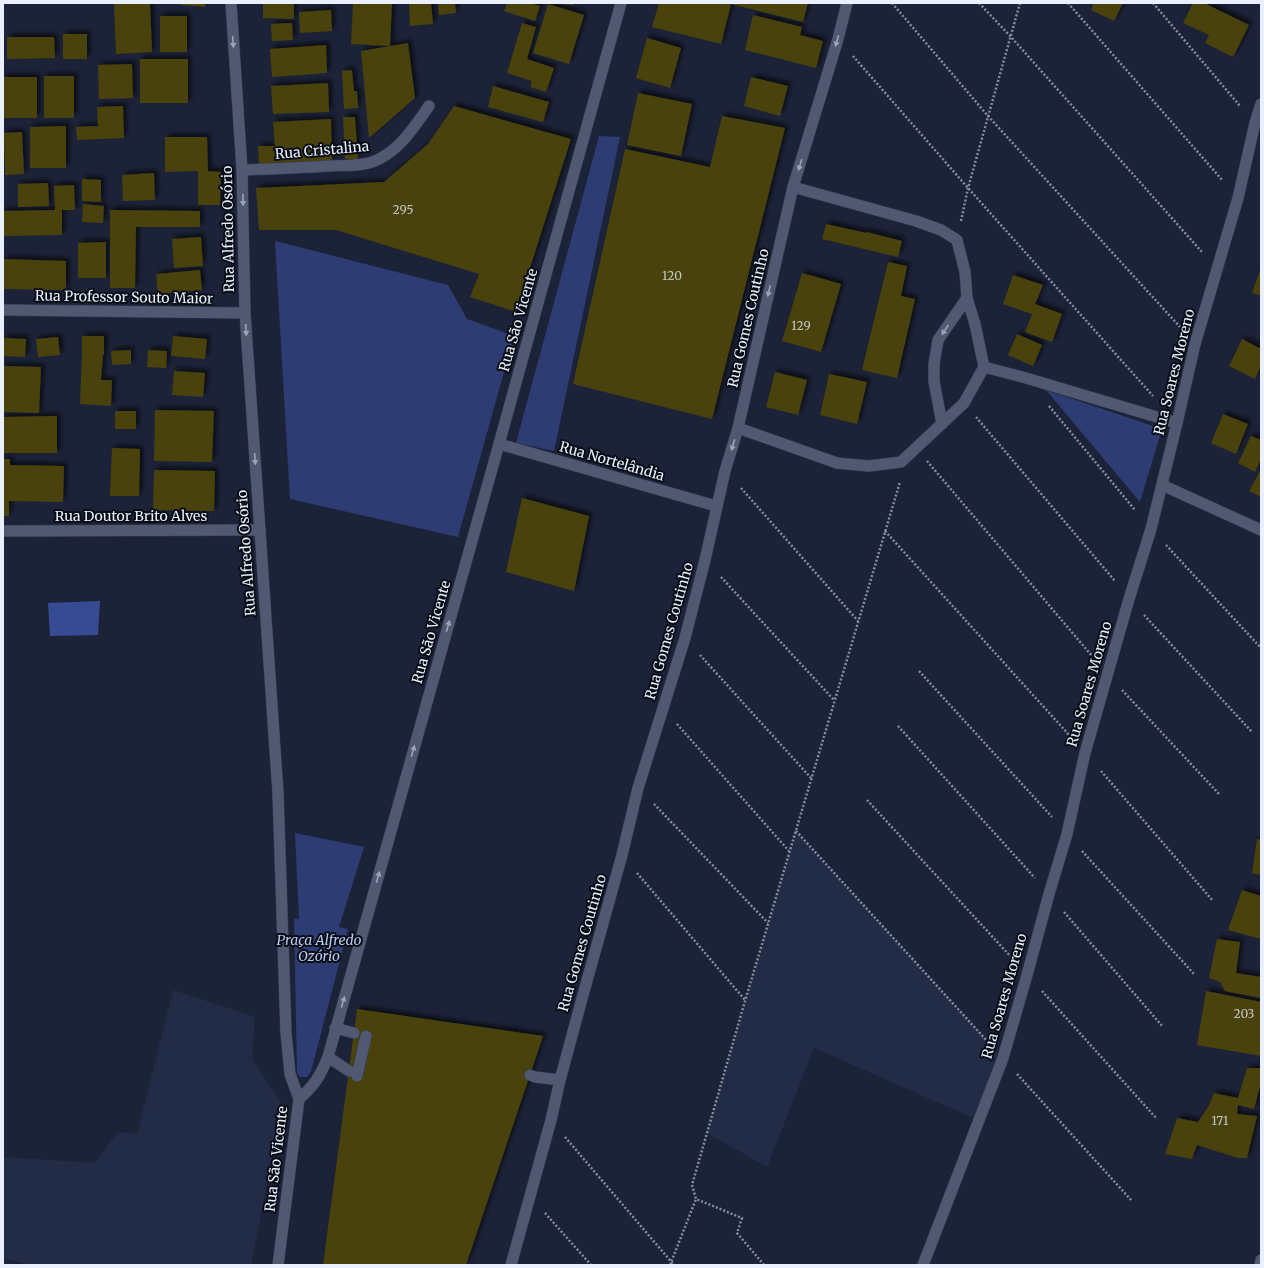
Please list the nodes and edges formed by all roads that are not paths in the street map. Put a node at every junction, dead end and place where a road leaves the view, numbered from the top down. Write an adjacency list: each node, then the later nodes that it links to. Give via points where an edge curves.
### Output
1 (231, 3): 6 (street, Rua Alfredo Osório, one-way to 6)
2 (621, 3): 15 (street, Rua São Vicente)
3 (847, 3): 7 (street, Rua Gomes Coutinho, one-way to 7)
4 (1261, 104): 12 (street, Rua Soares Moreno, via 1238,198 1195,344)
5 (429, 106): 6 (street, Rua Cristalina, via 409,135 378,160 344,165)
6 (242, 170): 10 (street, Rua Alfredo Osório, one-way to 10)
7 (793, 187): 8 (street, via 916,221 941,230 957,240 965,272); 14 (street, Rua Gomes Coutinho, one-way to 14)
8 (967, 298): 11 (street); 13 (street, one-way to 13, via 938,340 934,381)
9 (3, 310): 10 (street, Rua Professor Souto Maior)
10 (245, 313): 18 (street, Rua Alfredo Osório, one-way to 18)
11 (984, 367): 12 (street); 13 (street, via 964,403)
12 (1177, 423): 16 (street, Rua Soares Moreno)
13 (942, 424): 14 (street, via 901,462 869,466 837,463)
14 (738, 428): 17 (street, Rua Gomes Coutinho, one-way to 17)
15 (499, 444): 17 (street, Rua Nortelândia); 21 (street, Rua São Vicente, one-way to 15)
16 (1162, 485): 19 (street); 31 (street, Rua Soares Moreno, via 1085,753 1067,834 1002,1058)
17 (716, 506): 26 (street, Rua Gomes Coutinho, via 685,638 638,788)
18 (260, 530): 20 (street, Rua Doutor Brito Alves); 27 (street, Rua Alfredo Osório, via 278,793 286,1033 290,1074)
19 (1261, 530)
20 (3, 531)
21 (335, 1028): 22 (street); 24 (street, Rua São Vicente)
22 (354, 1032)
23 (366, 1036): 24 (street, via 353,1073)
24 (328, 1057): 27 (street, Rua São Vicente, via 318,1079)
25 (530, 1075): 26 (street)
26 (560, 1080): 30 (street, Rua Gomes Coutinho)
27 (299, 1099): 29 (street, Rua São Vicente)
28 (1261, 1260): 32 (street)
29 (278, 1265)
30 (511, 1265)
31 (923, 1265)
32 (1260, 1265)

